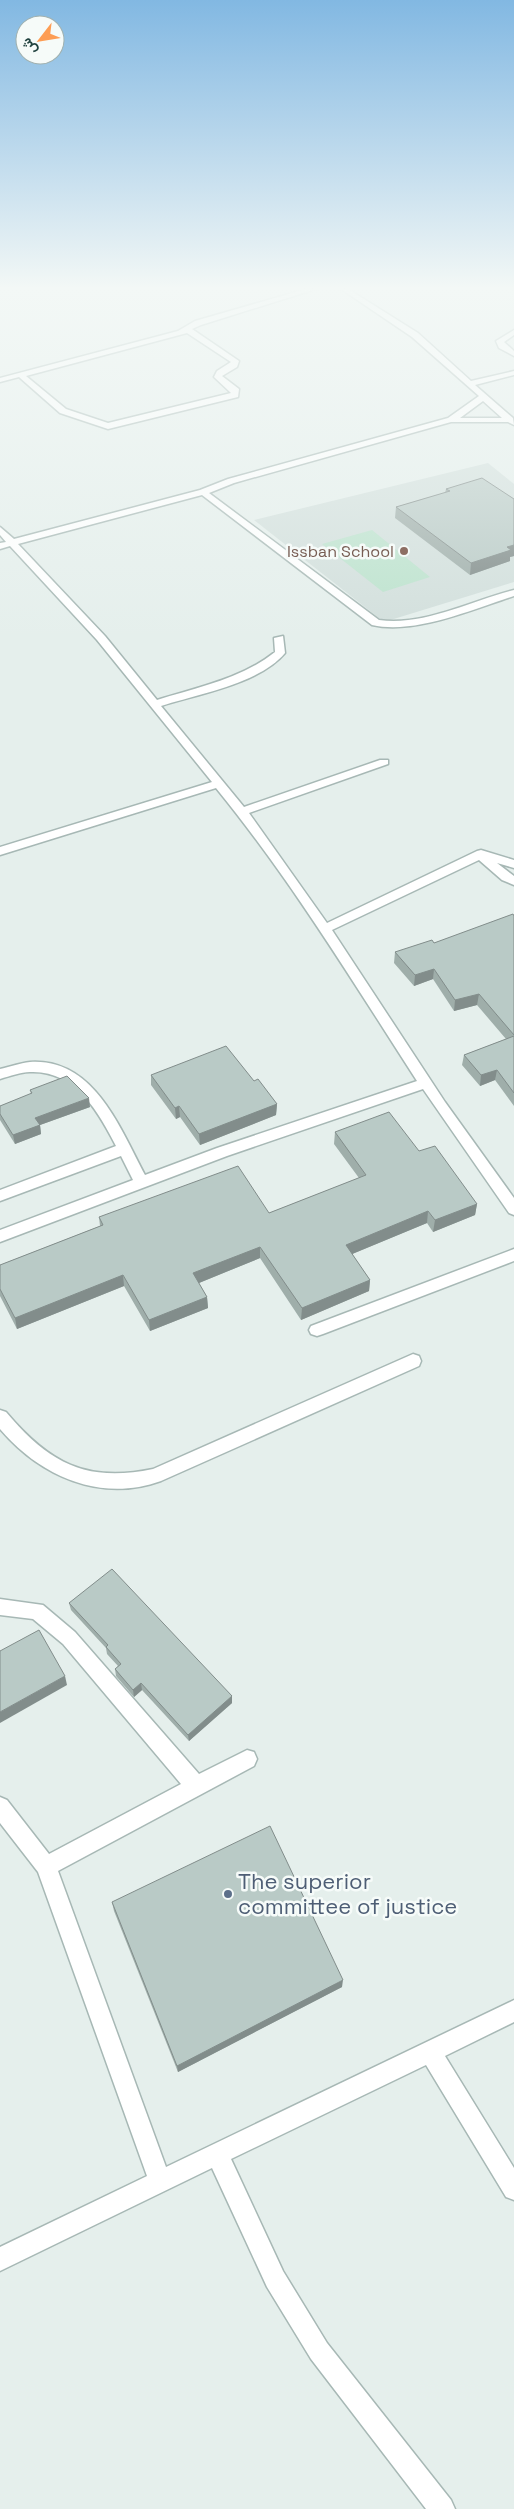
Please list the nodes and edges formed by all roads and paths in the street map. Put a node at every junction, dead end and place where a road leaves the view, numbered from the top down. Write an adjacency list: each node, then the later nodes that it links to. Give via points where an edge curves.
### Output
1 (58, 406): 2 (street, via 108,426)
2 (191, 406)
3 (470, 406): 5 (street)
4 (494, 406): 6 (street)
5 (451, 420): 6 (street); 7 (street, via 231,481)
6 (512, 422)
7 (203, 492): 9 (street); 11 (street, via 376,623 388,625 424,619)
8 (0, 530): 9 (street)
9 (13, 542): 10 (street); 13 (street, via 102,638)
10 (0, 546)
11 (514, 592)
12 (280, 638): 13 (street, via 280,653 268,665)
13 (156, 704): 15 (street)
14 (384, 762): 16 (street)
15 (220, 782): 16 (street); 17 (street)
16 (242, 812): 21 (street)
17 (0, 851)
18 (480, 854): 19 (street); 20 (street); 21 (street)
19 (514, 864)
20 (514, 881)
21 (325, 928): 23 (street)
22 (0, 1074): 24 (street, via 14,1068 43,1066 73,1075 96,1099)
23 (426, 1083): 25 (street); 27 (street)
24 (123, 1149): 25 (street); 26 (street)
25 (141, 1181): 28 (street)
26 (0, 1196)
27 (514, 1210)
28 (0, 1236)
29 (514, 1255): 30 (street)
30 (317, 1330)
31 (413, 1362): 32 (street, via 155,1476 122,1482 86,1480 54,1467 29,1449)
32 (0, 1417)
33 (0, 1607): 35 (street, via 37,1611 70,1638)
34 (247, 1759): 35 (street)
35 (196, 1786): 37 (street)
36 (0, 1807): 37 (street)
37 (46, 1866): 41 (street)
38 (514, 2011): 39 (street)
39 (430, 2052): 40 (street); 42 (street)
40 (217, 2154): 41 (street); 44 (street, via 275,2279 319,2351)
41 (160, 2181): 43 (street)
42 (514, 2189)
43 (0, 2259)
44 (442, 2509)

